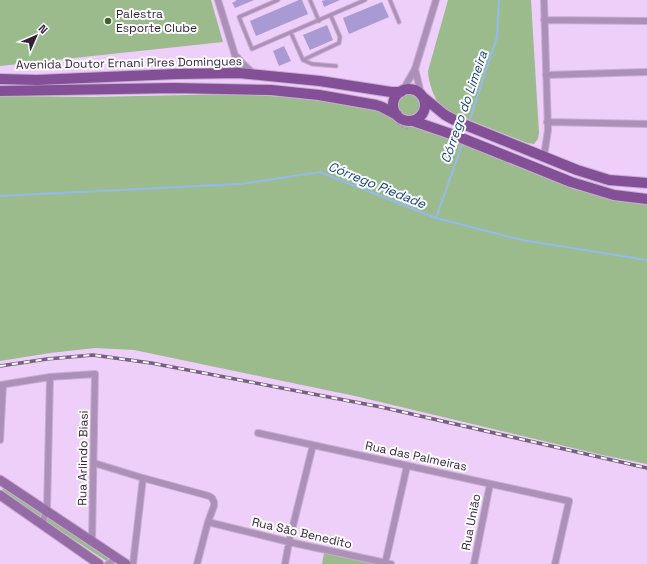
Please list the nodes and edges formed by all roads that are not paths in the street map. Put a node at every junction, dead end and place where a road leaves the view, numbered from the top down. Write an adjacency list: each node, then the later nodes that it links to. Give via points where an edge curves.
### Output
1 (218, 0): 14 (street)
2 (278, 0): 13 (lane, via 239,17 252,49)
3 (310, 0): 10 (lane)
4 (365, 0): 8 (lane)
5 (390, 0): 12 (lane)
6 (436, 0): 17 (street)
7 (544, 0): 9 (street)
8 (330, 16): 10 (lane); 15 (lane, via 340,37 339,43)
9 (544, 20): 11 (street); 21 (street)
10 (319, 21): 13 (lane)
11 (647, 21)
12 (399, 22)
13 (291, 33): 15 (lane)
14 (234, 52): 19 (street); 20 (street, via 242,64)
15 (303, 60): 16 (lane, via 312,64)
16 (336, 66)
17 (415, 69): 23 (street); 25 (street)
18 (647, 72): 21 (street)
19 (239, 73): 20 (main road, Avenida Doutor Ernani Pires Domingues); 22 (main road, Avenida Doutor Ernani Pires Domingues)
20 (254, 74): 23 (main road, Avenida Doutor Ernani Pires Domingues, via 391,92)
21 (546, 75): 28 (street)
22 (0, 79)
23 (402, 91): 25 (main road, via 413,90); 26 (main road, via 397,95 394,105)
24 (0, 92): 26 (main road, via 174,88 271,90 376,105)
25 (422, 95): 27 (main road, via 425,102 423,114); 30 (main road, via 445,115 458,122)
26 (397, 115): 27 (main road, via 408,121)
27 (413, 120): 32 (main road, via 571,182 614,194)
28 (547, 122): 29 (street); 30 (street)
29 (647, 124)
30 (544, 156): 31 (main road, via 609,180)
31 (647, 183)
32 (647, 198)
33 (50, 376): 34 (street); 38 (street, Rua Arlindo Biasi, via 95,374); 44 (street)
34 (1, 385): 36 (street)
35 (258, 433): 37 (street, Rua das Palmeiras)
36 (0, 440)
37 (313, 445): 39 (street, Rua das Palmeiras); 48 (street)
38 (94, 463): 40 (street); 47 (street, Rua Arlindo Biasi)
39 (407, 466): 42 (street, Rua das Palmeiras); 56 (street)
40 (143, 478): 45 (street, via 209,496 214,506); 53 (street)
41 (0, 480): 44 (main road)
42 (490, 484): 57 (street, Rua União); 58 (street, Rua das Palmeiras, via 569,501)
43 (0, 495): 46 (main road)
44 (46, 510): 46 (street); 47 (main road)
45 (208, 522): 48 (street, Rua São Benedito); 54 (street)
46 (42, 523): 50 (main road)
47 (92, 542): 49 (main road)
48 (288, 542): 55 (street); 56 (street, Rua São Benedito)
49 (116, 557): 51 (street); 52 (main road)
50 (99, 564)
51 (108, 564)
52 (126, 564)
53 (133, 564)
54 (197, 564)
55 (285, 564)
56 (387, 564)
57 (474, 564)
58 (555, 564)

